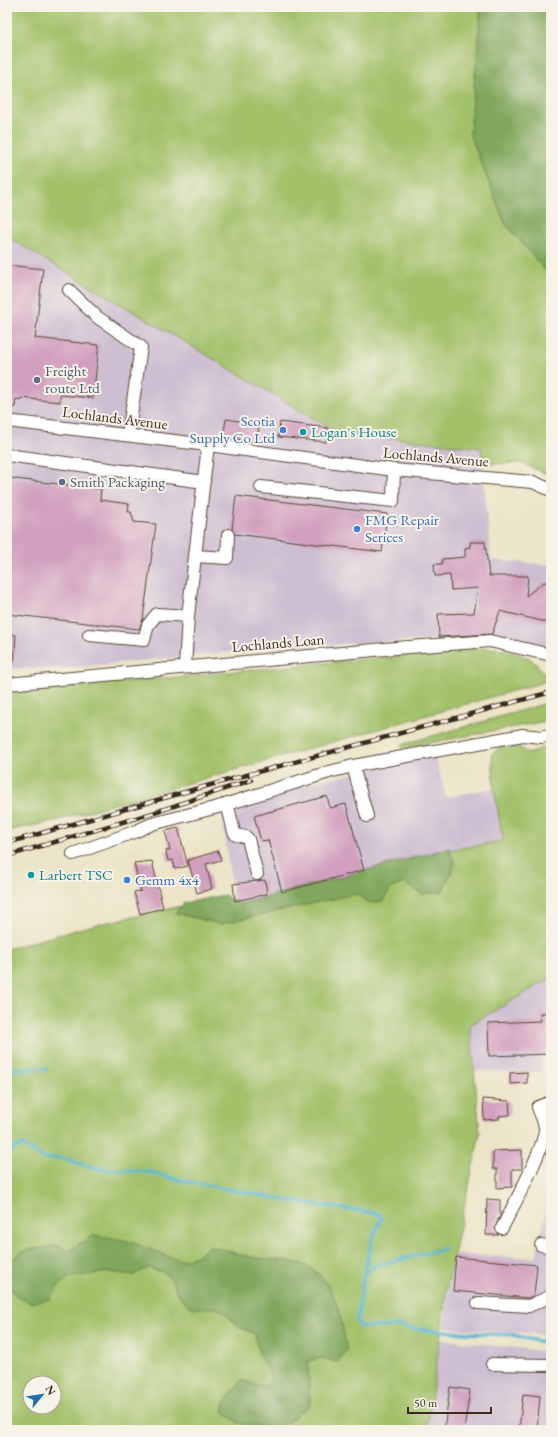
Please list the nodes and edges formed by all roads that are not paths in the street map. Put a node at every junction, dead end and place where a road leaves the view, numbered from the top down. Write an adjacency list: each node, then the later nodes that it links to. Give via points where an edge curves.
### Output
1 (69, 290): 3 (street, via 97,317 141,347)
2 (7, 421): 3 (street, Lochlands Avenue)
3 (128, 435): 4 (street, Lochlands Avenue)
4 (208, 445): 6 (street, Lochlands Avenue); 7 (street)
5 (7, 455): 7 (street)
6 (394, 470): 8 (street, via 393,501); 9 (street, Lochlands Avenue, via 533,482)
7 (204, 482): 11 (street)
8 (261, 487)
9 (551, 490)
10 (228, 535): 11 (street, via 227,558)
11 (195, 556): 12 (street)
12 (188, 616): 13 (street, via 157,614 148,625 144,640); 15 (street)
13 (89, 635)
14 (551, 655): 15 (street, Lochlands Loan, via 490,641)
15 (186, 667): 16 (street, Lochlands Loan)
16 (7, 684)
17 (551, 736): 18 (street, via 523,735)
18 (353, 766): 19 (street); 20 (street)
19 (227, 803): 21 (street, via 152,824); 22 (street, via 234,832 248,840)
20 (367, 816)
21 (73, 854)
22 (257, 874)
23 (551, 1102): 24 (street, via 538,1106 545,1128 544,1134 532,1168)
24 (502, 1228)
25 (551, 1296): 26 (street, via 529,1306)
26 (478, 1303)
27 (492, 1364): 28 (street)
28 (551, 1365)

